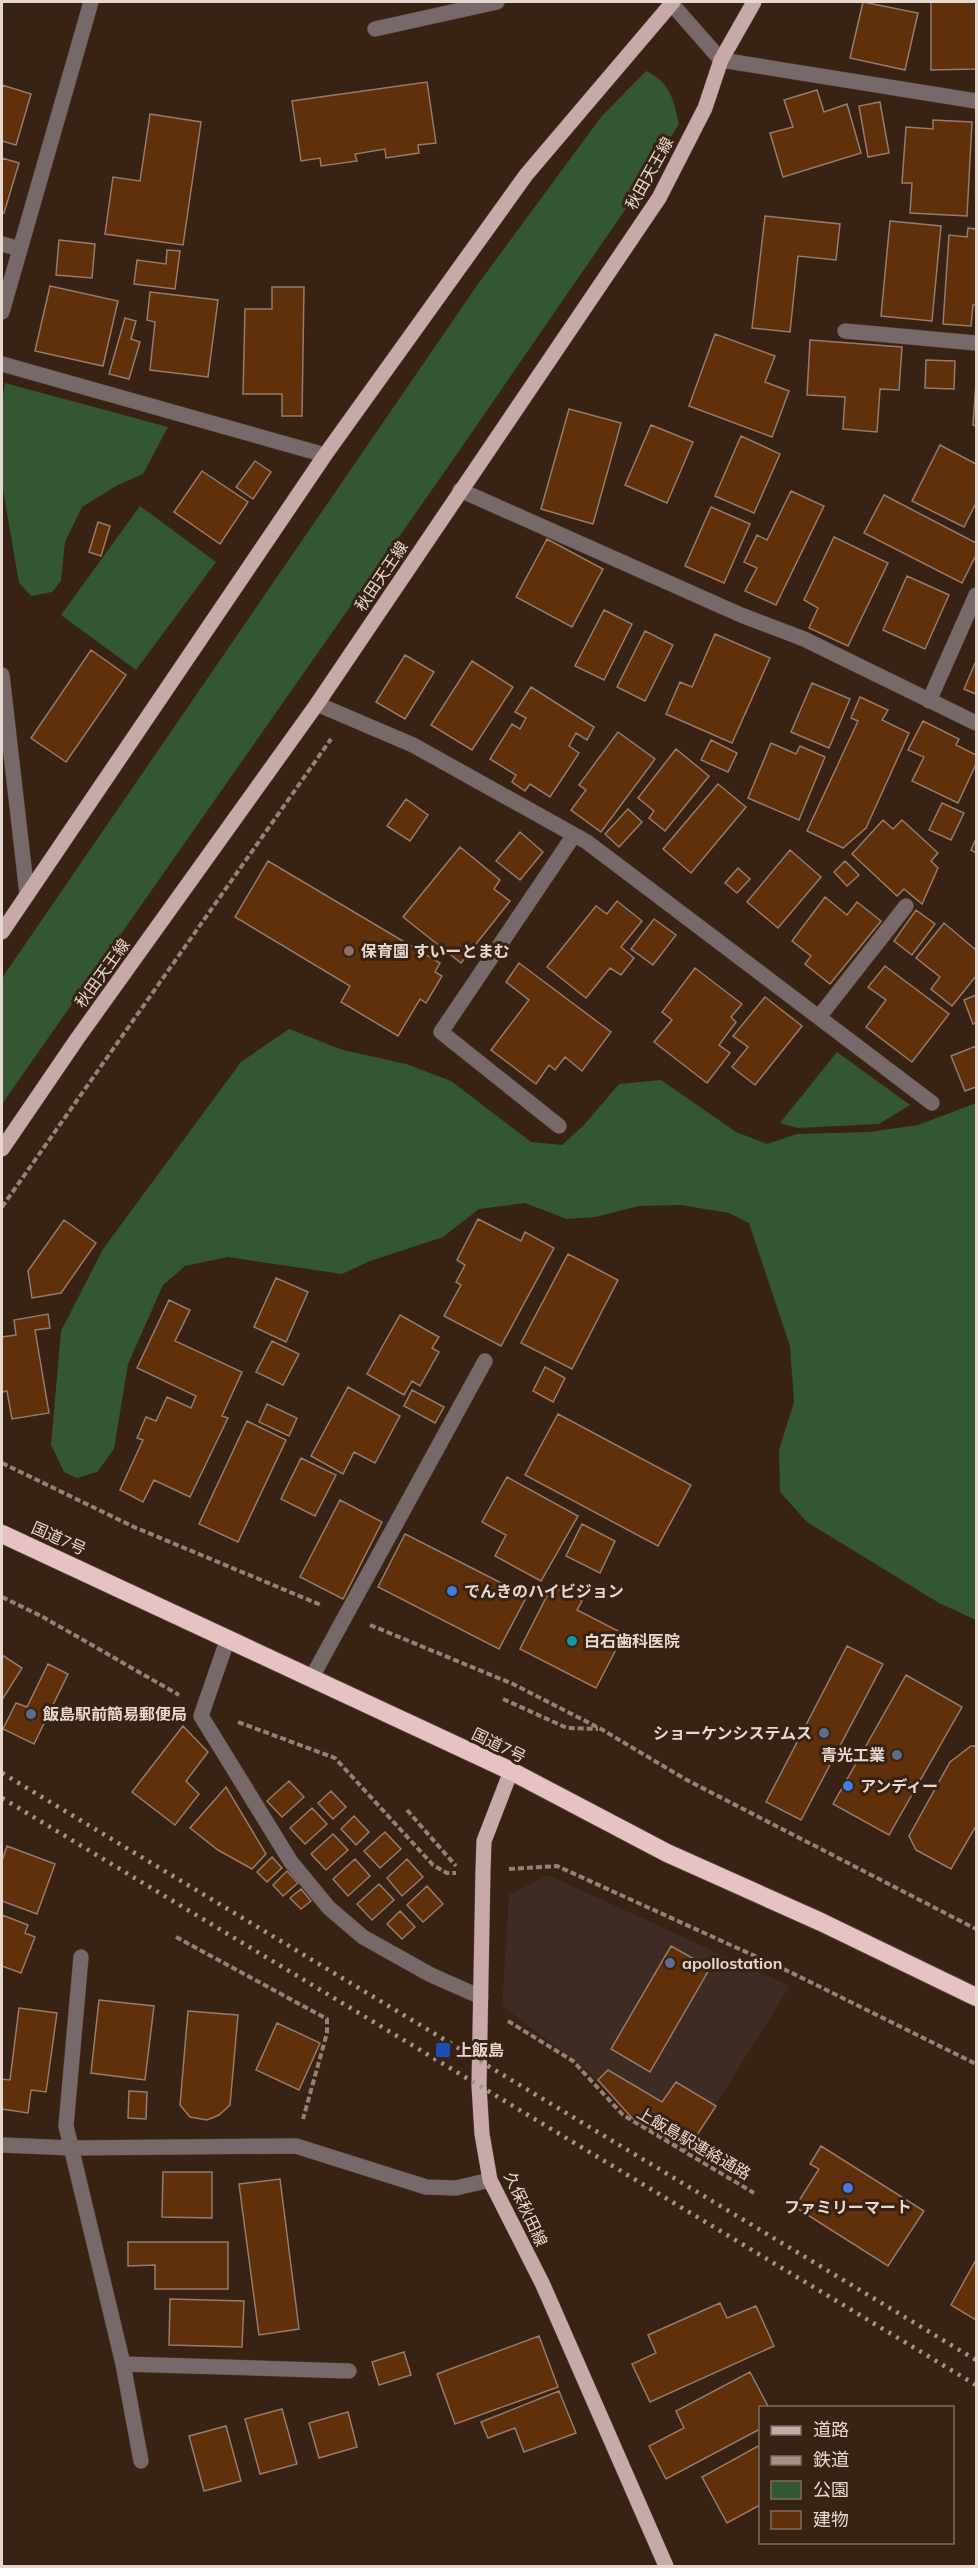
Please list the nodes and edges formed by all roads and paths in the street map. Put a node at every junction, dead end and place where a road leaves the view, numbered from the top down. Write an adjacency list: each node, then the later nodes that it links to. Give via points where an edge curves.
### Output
1 (91, 2): 9 (street)
2 (497, 2): 5 (street)
3 (672, 2): 6 (street); 14 (main road, via 526,175)
4 (754, 2): 6 (main road, 秋田天王線)
5 (375, 30)
6 (721, 60): 7 (street); 15 (main road, 秋田天王線, via 705,108 659,198)
7 (976, 101)
8 (2, 243): 9 (street)
9 (20, 249): 10 (street)
10 (2, 312)
11 (846, 331): 12 (street)
12 (976, 343)
13 (2, 364): 14 (street)
14 (325, 455): 23 (main road)
15 (460, 490): 18 (street, via 741,615 804,639); 19 (main road, 秋田天王線)
16 (976, 595): 18 (street)
17 (2, 675): 23 (street)
18 (929, 700): 21 (street)
19 (317, 704): 20 (street); 29 (main road, 秋田天王線)
20 (346, 717): 22 (street, via 413,746); 30 (path)
21 (976, 723)
22 (574, 835): 26 (street); 28 (street, via 441,1032)
23 (27, 894): 25 (main road)
24 (906, 906): 26 (street)
25 (2, 932)
26 (819, 1017): 27 (street)
27 (932, 1103)
28 (559, 1126)
29 (2, 1149)
30 (2, 1207)
31 (485, 1361): 35 (street)
32 (2, 1463): 35 (path, via 134,1527)
33 (2, 1534): 36 (highway, 国道7号)
34 (2, 1597): 39 (path, via 71,1632)
35 (344, 1614): 37 (street); 40 (path, via 513,1684)
36 (228, 1638): 37 (highway, 国道7号); 39 (street)
37 (312, 1677): 41 (highway, 国道7号)
38 (503, 1699): 40 (path, via 567,1728)
39 (203, 1709): 44 (path, via 335,1758 433,1864 447,1873); 49 (street, via 201,1716 215,1742 291,1862 329,1908 363,1937)
40 (601, 1729): 45 (path, via 685,1779)
41 (511, 1771): 44 (main road, 久保秋田線, via 484,1840); 48 (highway, 国道7号, via 667,1852)
42 (407, 1810): 43 (path)
43 (452, 1861)
44 (483, 1870): 49 (main road, 久保秋田線); 50 (path, via 557,1866 790,1972)
45 (976, 1929)
46 (176, 1937): 52 (path, via 327,2019 327,2032)
47 (81, 1957): 53 (street, via 66,2126)
48 (976, 1997)
49 (481, 2001): 54 (main road, 久保秋田線, via 479,2086); 55 (path, 上飯島駅連絡通路, via 573,2061 623,2115)
50 (976, 2064)
51 (2, 2145): 53 (street)
52 (296, 2146): 53 (street); 54 (street, via 426,2187 456,2188)
53 (72, 2148): 56 (street)
54 (490, 2180): 59 (main road, 久保秋田線, via 543,2285)
55 (754, 2193)
56 (123, 2364): 57 (street); 58 (street)
57 (349, 2371)
58 (141, 2461)
59 (666, 2566)

